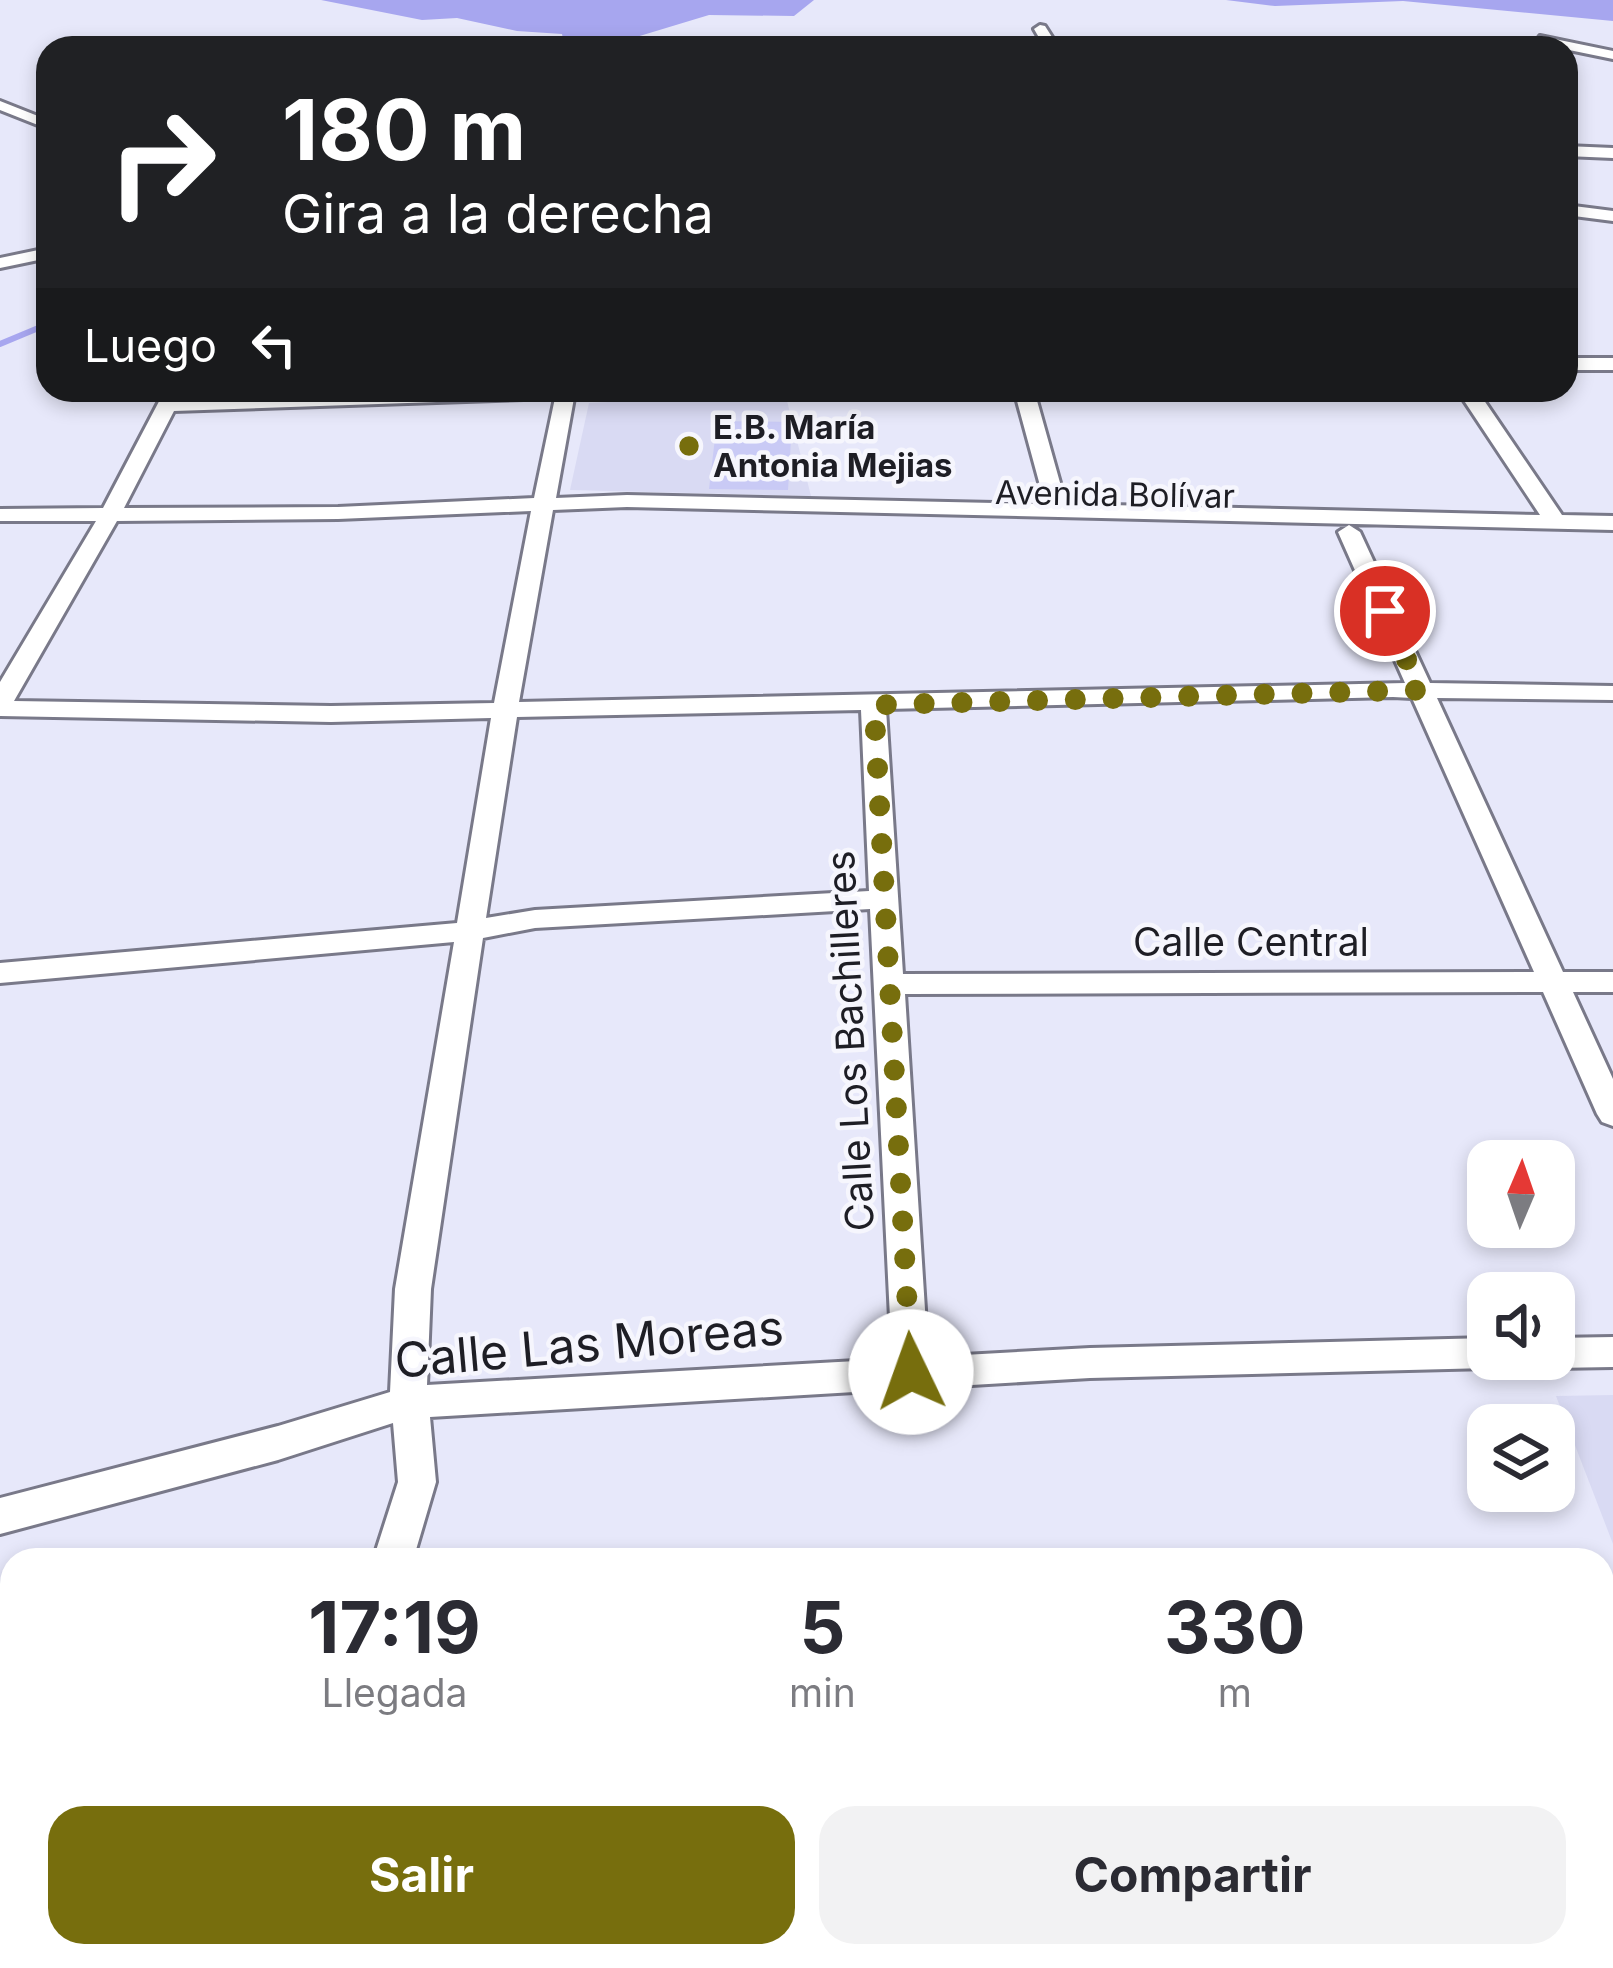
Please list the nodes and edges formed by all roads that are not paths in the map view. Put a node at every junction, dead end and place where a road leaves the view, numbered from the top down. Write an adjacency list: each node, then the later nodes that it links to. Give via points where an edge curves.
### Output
1 (1040, 29): 2 (street)
2 (1044, 36)
3 (1578, 48): 4 (street)
4 (1613, 55)
5 (0, 105): 6 (street)
6 (36, 120)
7 (1578, 152): 8 (street)
8 (1613, 153)
9 (1578, 212): 10 (street)
10 (1613, 216)
11 (36, 256): 12 (street)
12 (0, 263)
13 (1578, 364): 14 (street)
14 (1613, 364)
15 (169, 402): 22 (street)
16 (563, 402): 19 (street)
17 (1027, 402): 20 (street)
18 (1475, 402): 23 (street)
19 (545, 507): 20 (street, Avenida Bolívar, via 627,500); 22 (street, Avenida Bolívar); 25 (street, Avenida Bolívar, via 623,516); 31 (street)
20 (1057, 510): 23 (street, Avenida Bolívar)
21 (0, 515): 22 (street, Avenida Bolívar)
22 (110, 515): 30 (street)
23 (1556, 522): 24 (street, Avenida Bolívar)
24 (1613, 523)
25 (1349, 532): 26 (street, Avenida Bolívar); 27 (street)
26 (1613, 538)
27 (1420, 690): 28 (street); 29 (street); 35 (street)
28 (1613, 693)
29 (874, 705): 31 (street); 32 (street, Calle Los Bachilleres)
30 (0, 706): 31 (street)
31 (505, 711): 33 (street)
32 (884, 899): 33 (street); 37 (street, Calle Los Bachilleres)
33 (470, 931): 34 (street); 43 (street, via 413,1289)
34 (0, 973)
35 (1555, 982): 36 (street, Calle Central); 37 (street, Calle Central); 38 (street)
36 (1613, 982)
37 (890, 984): 42 (street, Calle Los Bachilleres)
38 (1613, 1114)
39 (1575, 1352): 40 (street)
40 (1613, 1352)
41 (1467, 1353): 42 (street, Calle Las Moreas)
42 (911, 1372): 43 (street, Calle Las Moreas)
43 (410, 1402): 44 (street, Calle Las Moreas); 45 (street, via 417,1482)
44 (0, 1516)
45 (397, 1548)

